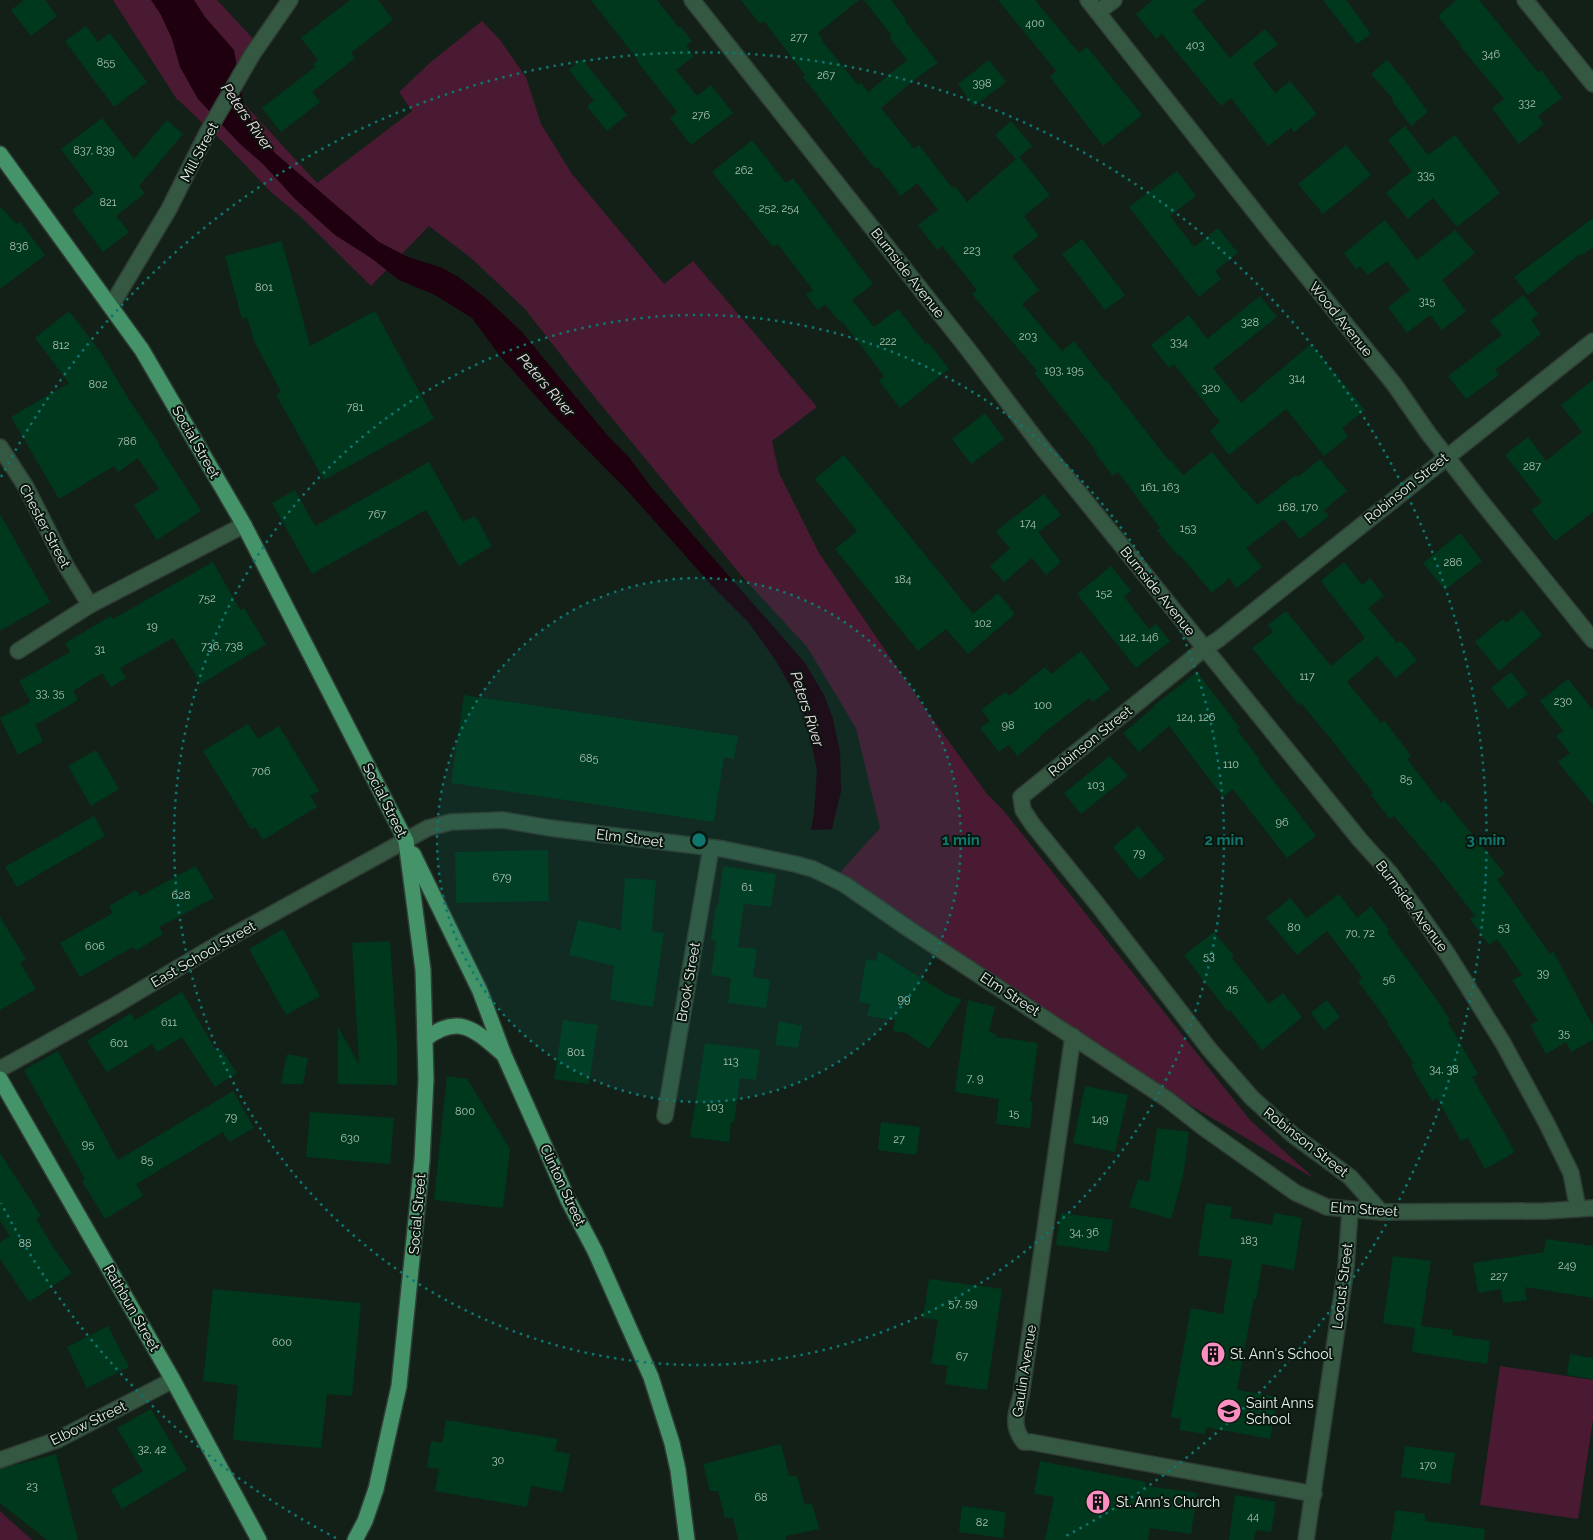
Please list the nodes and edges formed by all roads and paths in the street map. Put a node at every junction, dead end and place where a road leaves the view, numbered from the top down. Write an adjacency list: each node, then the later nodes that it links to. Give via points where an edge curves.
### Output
1 (290, 0): 9 (street, Mill Street, via 252,55 169,209)
2 (692, 0): 16 (street, Burnside Avenue)
3 (1088, 0): 6 (street, Wood Avenue)
4 (1114, 0): 6 (street)
5 (1525, 0): 7 (street)
6 (1098, 12): 12 (street, Wood Avenue, via 1394,384)
7 (1593, 84)
8 (0, 154): 9 (main road, Social Street)
9 (111, 306): 13 (main road, Social Street, via 142,350)
10 (1593, 341): 12 (street, Robinson Street)
11 (0, 447): 14 (street, Chester Street, via 26,487 66,566)
12 (1447, 456): 15 (street, Wood Avenue); 16 (street, Robinson Street)
13 (244, 525): 14 (street); 18 (main road, Social Street)
14 (90, 605): 17 (street)
15 (1593, 640)
16 (1205, 648): 26 (street, Burnside Avenue, via 1390,873 1448,955 1503,1043 1547,1124); 28 (street, Robinson Street, via 1030,788 1021,797 1024,810 1210,1050 1252,1098 1293,1135 1350,1177)
17 (18, 651)
18 (406, 841): 19 (street, Elm Street, via 428,828 451,822 503,820); 21 (main road, Social Street, via 423,970); 22 (main road, Clinton Street, via 480,991); 23 (street, East School Street)
19 (711, 848): 20 (street, Elm Street, via 795,864 844,884); 25 (street, Brook Street)
20 (1073, 1036): 27 (street, Elm Street, via 1167,1099 1296,1193 1327,1207); 31 (street, Gaulin Avenue, via 1021,1396 1015,1415 1016,1431 1024,1442)
21 (425, 1038): 22 (main road, via 450,1025 460,1026 469,1028); 33 (main road, Social Street, via 422,1161 399,1386 376,1489)
22 (504, 1055): 34 (main road, Clinton Street, via 651,1377 678,1470)
23 (0, 1069)
24 (0, 1079): 29 (main road, Rathbun Street)
25 (665, 1116)
26 (1585, 1208): 28 (street, Elm Street)
27 (1350, 1210): 28 (street, Elm Street); 31 (street, Locust Street, via 1346,1267)
28 (1381, 1212)
29 (173, 1380): 30 (street, Elbow Street, via 57,1440); 32 (main road, Rathbun Street)
30 (0, 1460)
31 (1314, 1494): 35 (street, Locust Street)
32 (259, 1540)
33 (356, 1540)
34 (687, 1540)
35 (1306, 1540)

